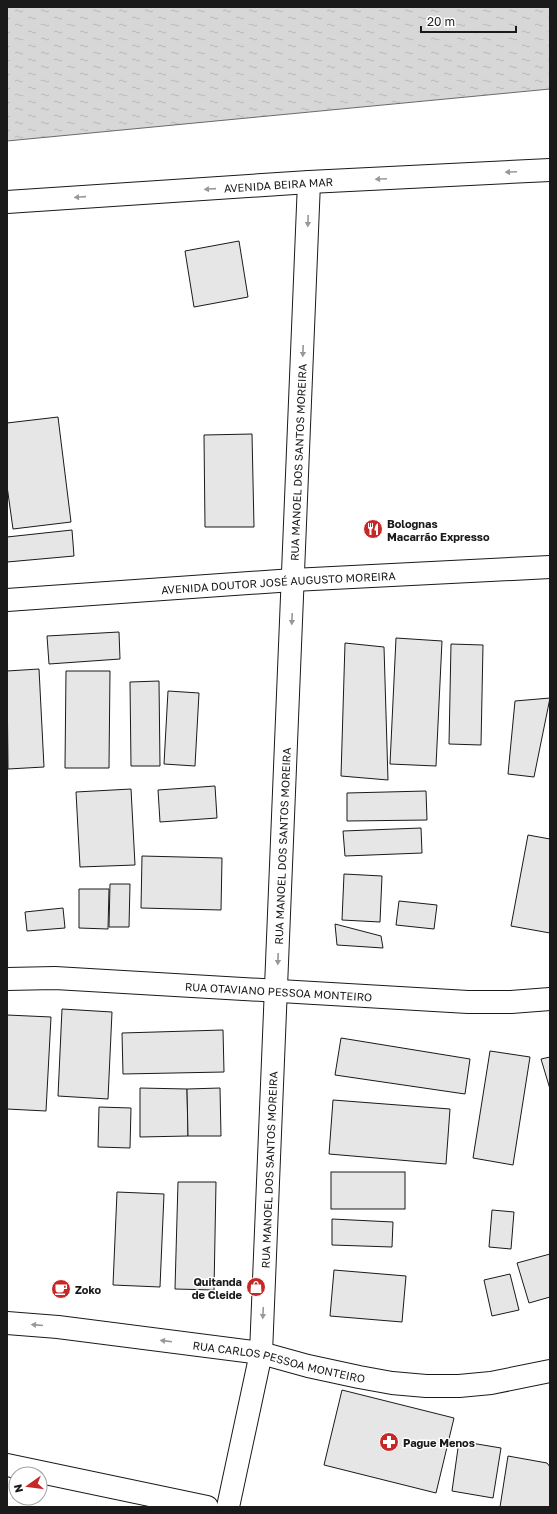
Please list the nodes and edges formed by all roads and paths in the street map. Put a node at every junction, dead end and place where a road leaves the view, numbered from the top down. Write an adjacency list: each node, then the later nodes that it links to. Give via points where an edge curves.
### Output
1 (550, 170): 2 (street, AVENIDA BEIRA MAR, one-way to 2)
2 (310, 182): 3 (street, AVENIDA BEIRA MAR, one-way to 3); 5 (street, RUA MANOEL DOS SANTOS MOREIRA, one-way to 5)
3 (7, 202)
4 (550, 567): 5 (street, AVENIDA DOUTOR JOSÉ AUGUSTO MOREIRA)
5 (293, 580): 6 (street, AVENIDA DOUTOR JOSÉ AUGUSTO MOREIRA); 8 (street, RUA MANOEL DOS SANTOS MOREIRA, one-way to 8)
6 (7, 600)
7 (7, 979): 8 (street, RUA OTAVIANO PESSOA MONTEIRO, via 55,978)
8 (276, 990): 9 (street, RUA OTAVIANO PESSOA MONTEIRO, via 468,1002); 11 (street, RUA MANOEL DOS SANTOS MOREIRA, one-way to 11)
9 (550, 999)
10 (7, 1323): 11 (street, RUA CARLOS PESSOA MONTEIRO, one-way to 10, via 58,1326)
11 (261, 1353): 12 (street, RUA CARLOS PESSOA MONTEIRO, via 359,1377 426,1386 491,1383); 15 (street, RUA MANOEL DOS SANTOS MOREIRA)
12 (550, 1371)
13 (7, 1466): 14 (street)
14 (207, 1507)
15 (228, 1507)

